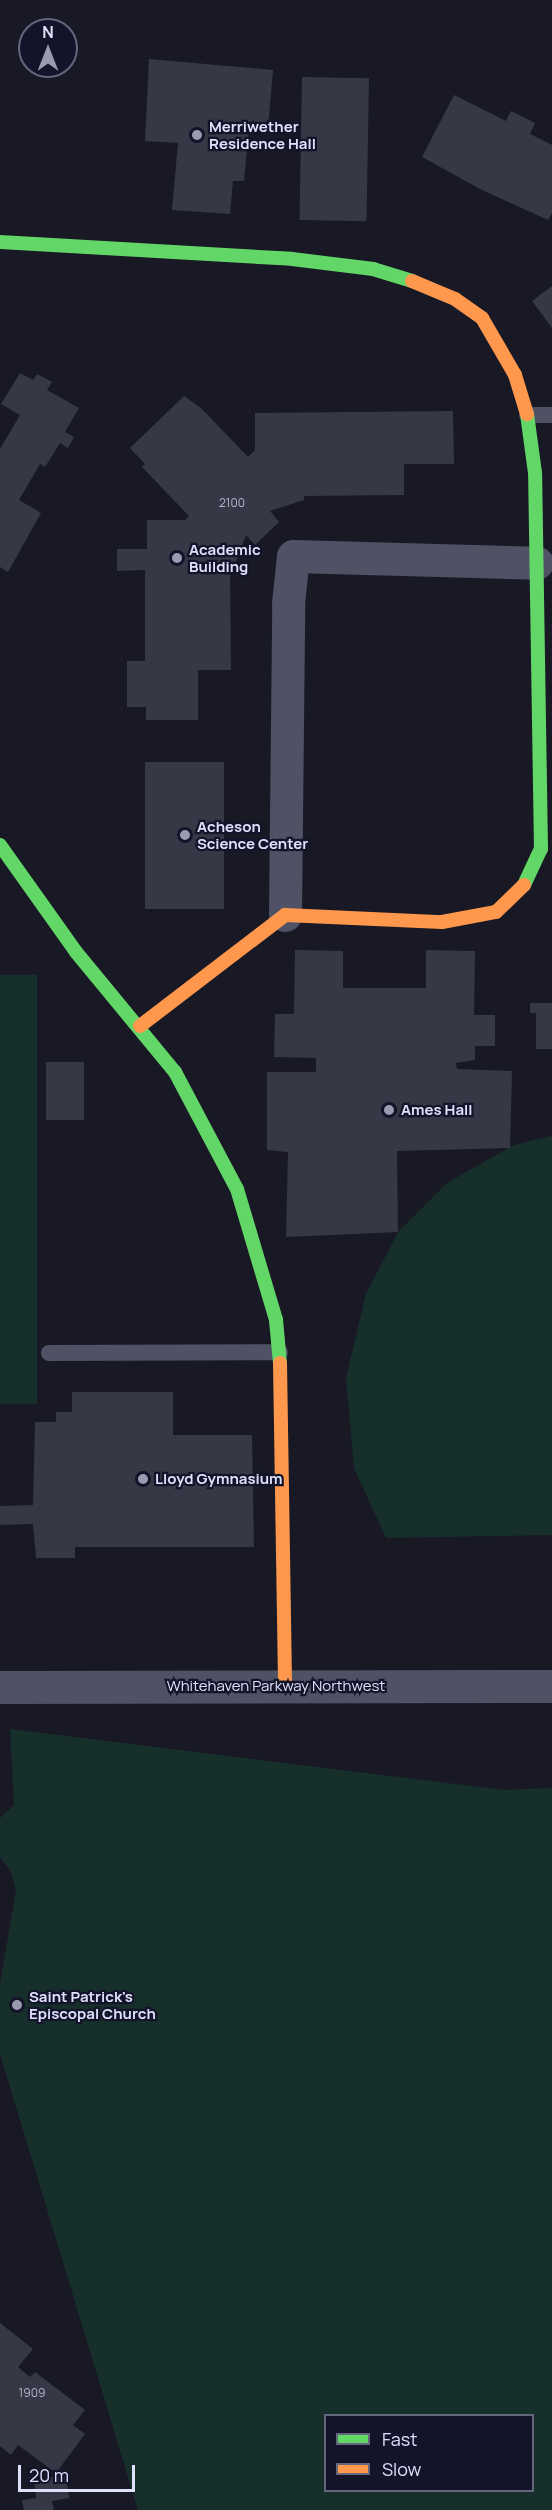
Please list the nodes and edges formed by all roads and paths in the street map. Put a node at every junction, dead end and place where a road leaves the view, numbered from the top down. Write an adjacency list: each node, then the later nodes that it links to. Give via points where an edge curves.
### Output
1 (0, 242): 2 (street, via 292,259 372,269 422,284 455,299 482,318 515,375)
2 (527, 415): 3 (lane); 4 (street, via 535,473)
3 (552, 415)
4 (537, 563): 6 (street, via 541,849 522,889 496,912 442,922); 6 (street, via 293,556 288,603)
5 (0, 845): 7 (street, via 76,952)
6 (285, 915): 7 (street)
7 (140, 1026): 8 (street, via 175,1072 237,1189 276,1320)
8 (280, 1352): 9 (lane); 10 (street)
9 (49, 1353)
10 (285, 1686): 11 (street, Whitehaven Parkway Northwest); 12 (street, Whitehaven Parkway Northwest)
11 (552, 1686)
12 (0, 1687)

